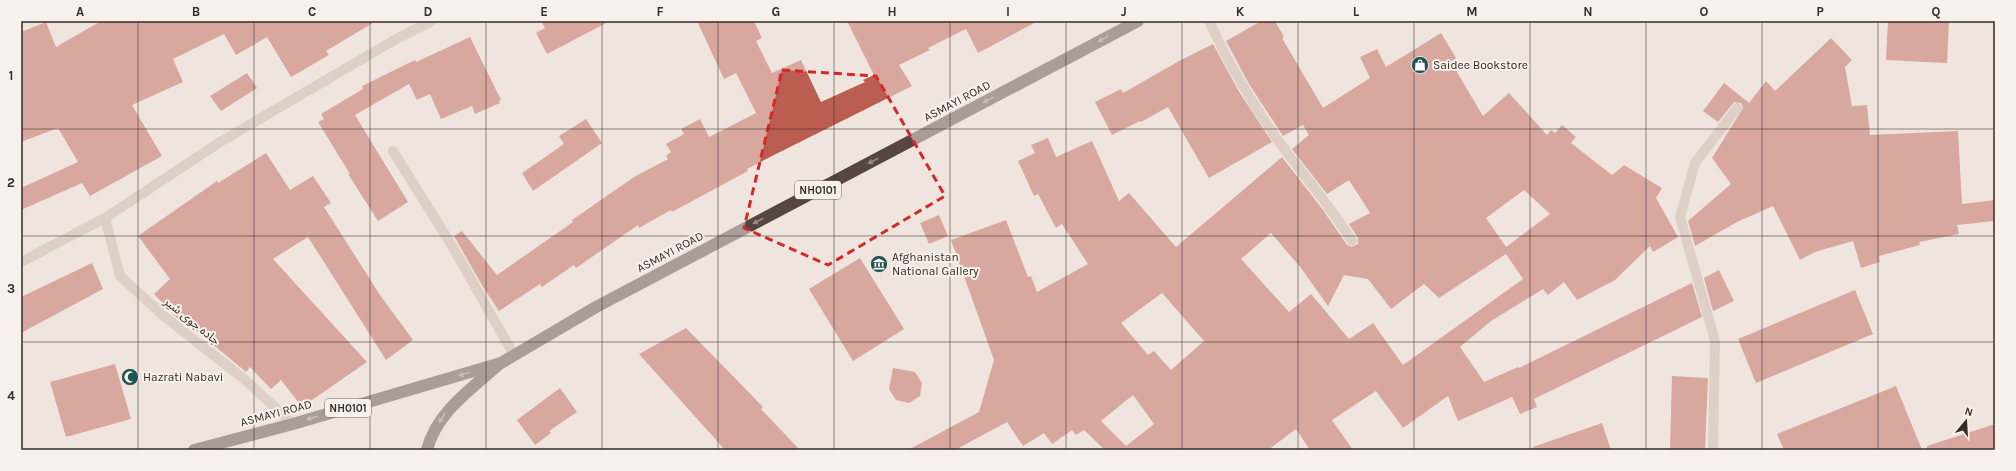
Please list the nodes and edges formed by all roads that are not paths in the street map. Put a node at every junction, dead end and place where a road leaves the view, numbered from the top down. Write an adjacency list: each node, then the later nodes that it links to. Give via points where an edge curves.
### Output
1 (432, 21): 6 (street, via 398,38 220,142)
2 (1138, 21): 9 (highway, ASMAYI ROAD / NH0101, one-way to 9, via 596,307)
3 (1209, 21): 7 (street, via 1226,59 1284,148)
4 (1737, 108): 14 (street, via 1695,164 1680,217 1715,340)
5 (393, 151): 9 (street, via 452,246)
6 (105, 218): 8 (street); 11 (street, جاده جوی شیر, via 120,276 165,317 244,379)
7 (1352, 241)
8 (21, 262)
9 (514, 355): 10 (highway, ASMAYI ROAD / NH0101)
10 (501, 363): 11 (highway, ASMAYI ROAD / NH0101, one-way to 11); 13 (highway, one-way to 13, via 449,408 430,437)
11 (293, 424): 12 (highway, ASMAYI ROAD / NH0101)
12 (194, 450)
13 (427, 450)
14 (1713, 450)

